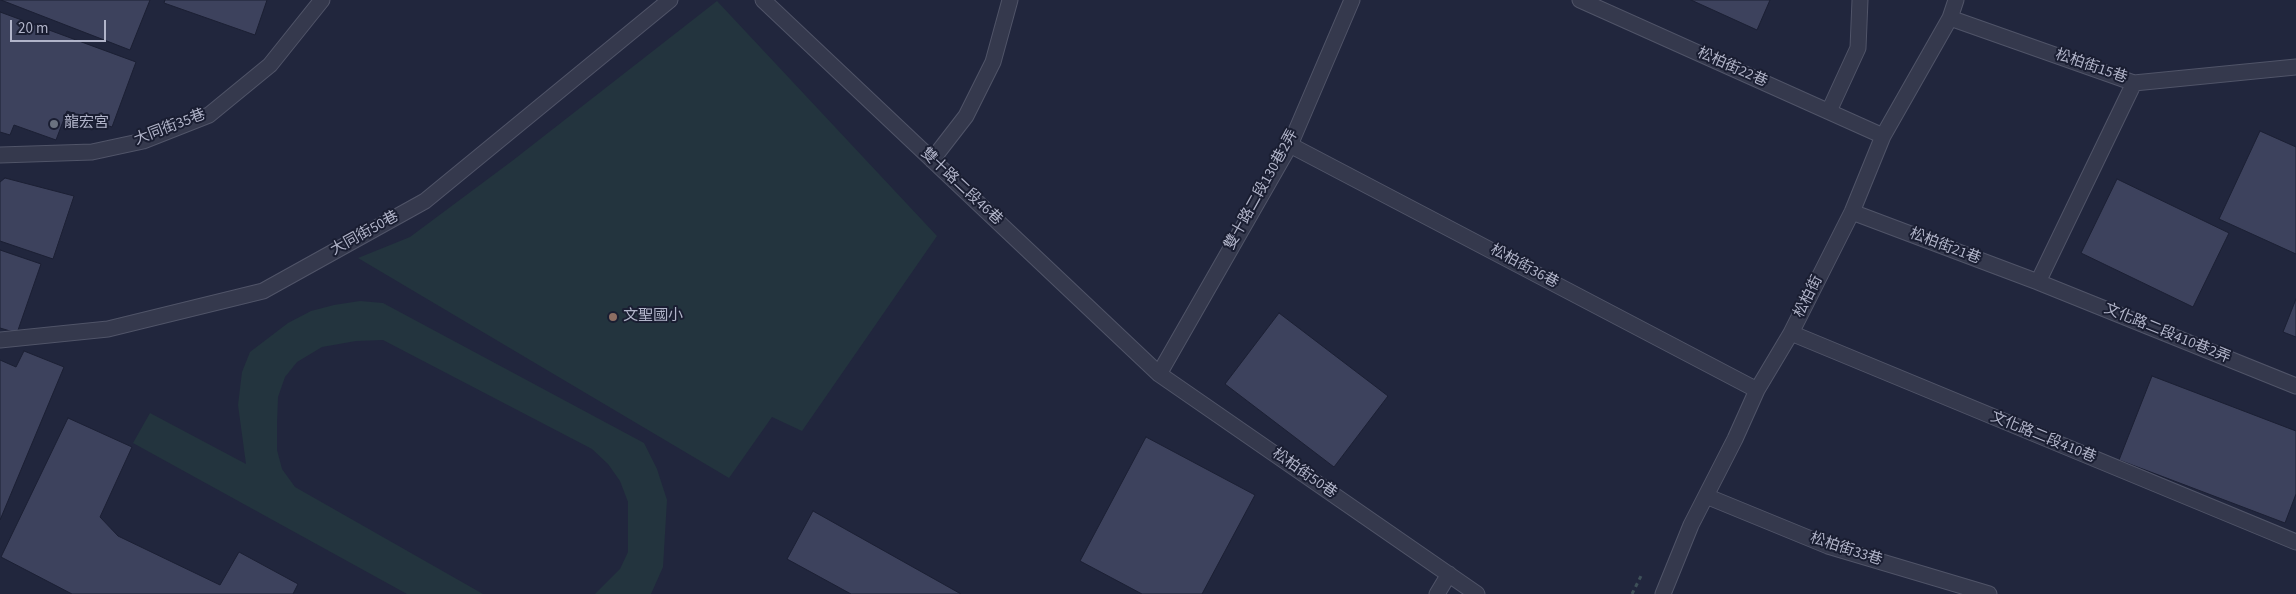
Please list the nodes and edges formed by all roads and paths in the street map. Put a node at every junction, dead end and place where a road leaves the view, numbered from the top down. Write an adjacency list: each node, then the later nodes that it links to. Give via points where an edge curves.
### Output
1 (322, 0): 15 (street, 大同街35巷, via 270,65 209,115 143,141 92,152)
2 (670, 0): 20 (street, 大同街50巷, via 425,201 263,291 108,329)
3 (763, 0): 16 (street, 雙十路二段46巷)
4 (1010, 0): 16 (street, via 993,62 966,116)
5 (1352, 0): 14 (street, 雙十路二段130巷2弄)
6 (1580, 0): 12 (street, 松柏街22巷)
7 (1860, 0): 12 (street, via 1858,48)
8 (1956, 0): 9 (street, 松柏街)
9 (1950, 18): 11 (street, 松柏街15巷); 13 (street, 松柏街)
10 (2296, 67): 11 (street, 松柏街15巷)
11 (2134, 83): 18 (street)
12 (1829, 111): 13 (street, 松柏街22巷)
13 (1883, 136): 17 (street, 松柏街)
14 (1290, 145): 21 (street, 雙十路二段130巷2弄); 23 (street, 松柏街36巷)
15 (0, 155)
16 (932, 160): 21 (street, 雙十路二段46巷)
17 (1852, 212): 18 (street, 松柏街21巷); 19 (street, 松柏街)
18 (2038, 282): 22 (street, 文化路二段410巷2弄)
19 (1791, 333): 23 (street, 松柏街); 25 (street, 文化路二段410巷)
20 (0, 340)
21 (1159, 374): 26 (street, 松柏街50巷)
22 (2296, 386)
23 (1757, 390): 24 (street, 松柏街)
24 (1706, 496): 29 (street, 松柏街); 30 (street, 松柏街33巷, via 1828,546)
25 (2296, 542)
26 (1449, 574): 27 (street); 28 (street, 松柏街50巷)
27 (1437, 594)
28 (1477, 594)
29 (1663, 594)
30 (1989, 594)

